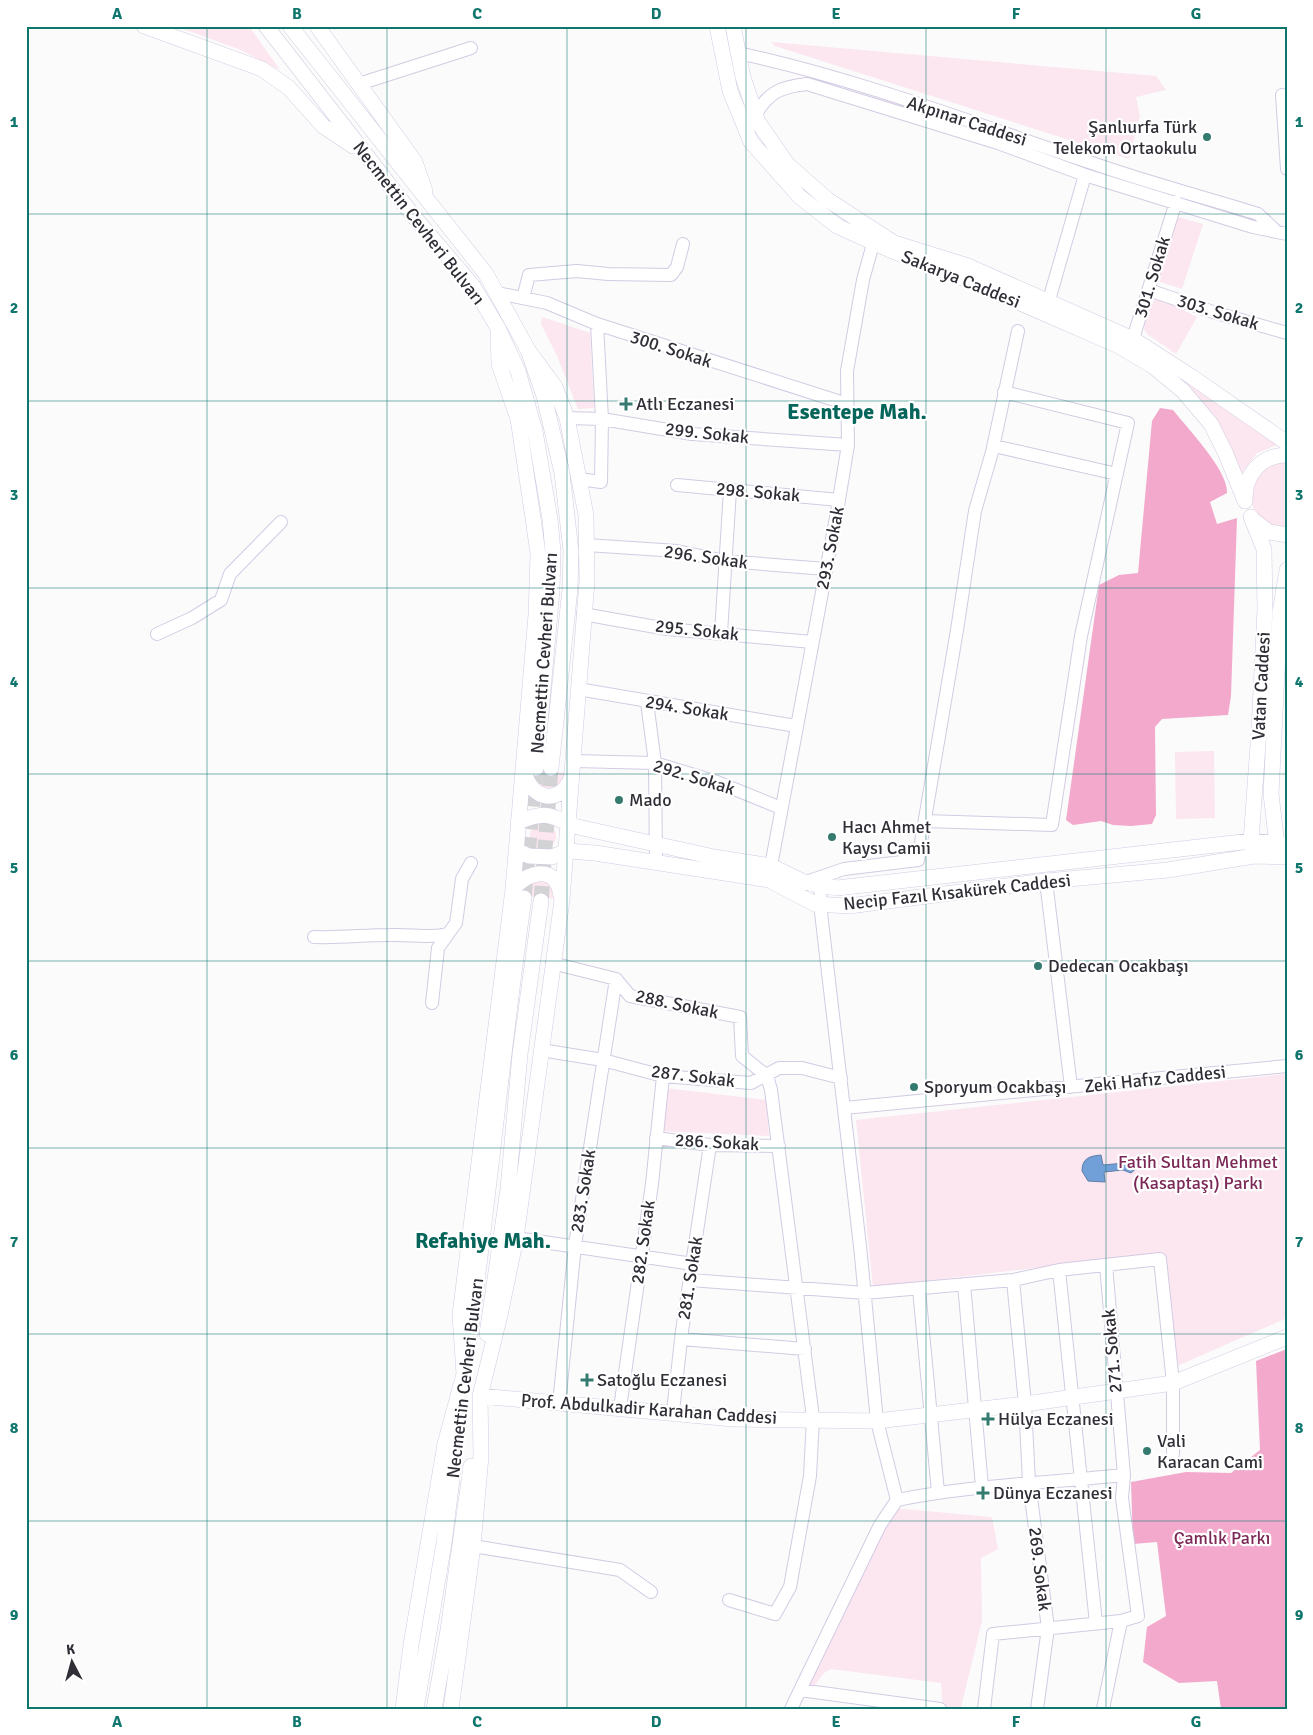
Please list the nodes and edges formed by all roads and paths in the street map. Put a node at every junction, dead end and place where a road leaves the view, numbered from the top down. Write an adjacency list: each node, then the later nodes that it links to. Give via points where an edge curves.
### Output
1 (144, 26): 14 (main road, via 262,69 289,88 323,126)
2 (266, 26): 14 (main road, Necmettin Cevheri Bulvarı)
3 (290, 26): 10 (main road, Necmettin Cevheri Bulvarı)
4 (302, 26): 10 (main road, via 320,51)
5 (317, 26): 11 (main road)
6 (718, 26): 20 (main road, Sakarya Caddesi, via 730,91 751,142 800,197 837,226)
7 (733, 26): 9 (main road, Sakarya Caddesi)
8 (471, 48): 11 (street, via 362,83)
9 (738, 53): 13 (main road, Sakarya Caddesi); 19 (street, Akpınar Caddesi, via 865,88 1093,164 1258,214)
10 (335, 83): 17 (main road, Necmettin Cevheri Bulvarı)
11 (362, 86): 17 (main road, via 415,162)
12 (1282, 95): 15 (street)
13 (755, 115): 16 (street, Akpınar Caddesi, via 764,99 775,91 807,84 998,143); 20 (main road, Sakarya Caddesi, via 788,165)
14 (365, 154): 61 (main road, Necmettin Cevheri Bulvarı, via 474,286 498,328 527,399 550,519 552,590)
15 (1287, 169)
16 (1085, 175): 18 (street, Akpınar Caddesi); 25 (street)
17 (429, 202): 23 (main road, Necmettin Cevheri Bulvarı, via 486,274)
18 (1176, 202): 19 (street, Akpınar Caddesi, via 1253,227); 22 (street, 301. Sokak)
19 (1281, 232)
20 (874, 236): 25 (main road, Sakarya Caddesi, via 968,266); 29 (main road, Sakarya Caddesi, via 974,283); 32 (street, 293. Sokak, via 847,371)
21 (683, 244): 24 (street, via 677,267 670,275 576,271 529,275)
22 (1149, 290): 28 (street, 303. Sokak); 29 (street, 301. Sokak)
23 (497, 293): 24 (street, 300. Sokak); 30 (main road, Necmettin Cevheri Bulvarı)
24 (523, 298): 26 (street, 300. Sokak, via 547,303)
25 (1049, 300): 29 (main road, Sakarya Caddesi)
26 (597, 324): 32 (street, 300. Sokak); 34 (street)
27 (1018, 331): 31 (street)
28 (1287, 333)
29 (1131, 345): 35 (main road, Sakarya Caddesi, via 1192,377); 44 (main road, Sakarya Caddesi, via 1183,391 1211,424)
30 (528, 350): 33 (main road, via 555,387); 61 (main road, Necmettin Cevheri Bulvarı, via 544,396 562,473 571,551 570,589)
31 (1004, 392): 37 (street); 39 (street, via 1128,423)
32 (847, 404): 36 (street, 293. Sokak)
33 (567, 418): 34 (street, 299. Sokak); 40 (main road)
34 (602, 419): 36 (street, 299. Sokak, via 692,434); 40 (street, via 601,482)
35 (1287, 443)
36 (848, 445): 43 (street, 293. Sokak)
37 (994, 446): 39 (street); 63 (street, via 975,511)
38 (1287, 455): 44 (main road, via 1267,459 1257,466 1249,476)
39 (1117, 474): 63 (street, via 1081,636 1052,825)
40 (579, 479): 48 (main road, via 586,515)
41 (677, 485): 42 (street, 298. Sokak)
42 (730, 490): 43 (street, 298. Sokak); 49 (street)
43 (839, 500): 50 (street, 293. Sokak)
44 (1245, 501): 45 (main road, Vatan Caddesi)
45 (1251, 517): 47 (main road, via 1269,532); 66 (main road, Vatan Caddesi, via 1264,549 1265,609)
46 (282, 522): 54 (street, via 230,574 221,600)
47 (1287, 535)
48 (587, 545): 49 (street, 296. Sokak, via 677,551); 52 (main road)
49 (725, 561): 50 (street, 296. Sokak); 53 (street)
50 (826, 569): 55 (street, 293. Sokak)
51 (1287, 570): 69 (main road, Vatan Caddesi, via 1280,613 1271,794)
52 (583, 614): 53 (street, 295. Sokak, via 667,629); 56 (main road)
53 (721, 633): 55 (street, 295. Sokak)
54 (157, 634)
55 (812, 642): 58 (street, 293. Sokak)
56 (578, 689): 57 (street, 294. Sokak); 60 (main road)
57 (647, 702): 58 (street, 294. Sokak); 59 (street)
58 (796, 726): 62 (street, 293. Sokak)
59 (654, 763): 60 (street, 292. Sokak); 62 (street, 292. Sokak, via 717,782); 67 (street)
60 (574, 767): 61 (main road, via 569,785 561,793 546,795 531,789); 65 (main road)
61 (537, 768): 64 (main road)
62 (781, 808): 74 (street, 293. Sokak)
63 (925, 821): 76 (street, via 918,860 844,870)
64 (518, 822): 65 (main road, Necip Fazıl Kısakürek Caddesi, via 536,814 555,816); 68 (main road)
65 (569, 825): 67 (main road, Necip Fazıl Kısakürek Caddesi); 70 (main road)
66 (1251, 841): 69 (main road, Necip Fazıl Kısakürek Caddesi); 71 (main road, Vatan Caddesi); 77 (main road, Necip Fazıl Kısakürek Caddesi, via 838,888)
67 (656, 844): 72 (street); 74 (main road, Necip Fazıl Kısakürek Caddesi)
68 (516, 850): 70 (main road, Necip Fazıl Kısakürek Caddesi, via 528,856 552,857); 78 (main road, Necmettin Cevheri Bulvarı)
69 (1282, 850): 71 (main road, Necip Fazıl Kısakürek Caddesi)
70 (567, 851): 72 (main road, Necip Fazıl Kısakürek Caddesi); 79 (main road)
71 (1254, 856): 75 (main road, Necip Fazıl Kısakürek Caddesi, via 1168,870)
72 (656, 862): 81 (main road, Necip Fazıl Kısakürek Caddesi, via 769,880)
73 (471, 863): 82 (street, via 462,880 456,923)
74 (770, 866): 76 (main road, Necip Fazıl Kısakürek Caddesi)
75 (1046, 881): 81 (main road, Necip Fazıl Kısakürek Caddesi, via 849,906); 93 (street)
76 (804, 882): 77 (main road, Necip Fazıl Kısakürek Caddesi)
77 (820, 885): 81 (street)
78 (519, 893): 79 (main road, via 524,877 543,874 556,881); 113 (main road, Necmettin Cevheri Bulvarı, via 490,1191)
79 (562, 900): 84 (main road)
80 (541, 901): 116 (main road, Necmettin Cevheri Bulvarı)
81 (820, 904): 92 (street)
82 (448, 934): 83 (street, via 429,938 391,934); 86 (street, via 438,948)
83 (314, 937)
84 (552, 963): 85 (street, 288. Sokak); 87 (main road)
85 (616, 979): 88 (street, 283. Sokak); 91 (street, 288. Sokak, via 630,996 740,1018 742,1056)
86 (432, 1003)
87 (541, 1050): 88 (street, 287. Sokak); 98 (main road)
88 (603, 1060): 90 (street, 287. Sokak); 99 (street, 283. Sokak)
89 (1287, 1066): 93 (street, Zeki Hafız Caddesi)
90 (663, 1076): 91 (street, 287. Sokak, via 751,1083); 95 (street, 282. Sokak)
91 (767, 1076): 92 (street, 287. Sokak, via 779,1068 802,1068); 97 (street)
92 (841, 1078): 94 (street)
93 (1071, 1087): 94 (street, Zeki Hafız Caddesi)
94 (844, 1108): 109 (street)
95 (656, 1138): 96 (street, 286. Sokak); 100 (street, 282. Sokak)
96 (710, 1144): 97 (street, 286. Sokak); 101 (street, 281. Sokak)
97 (779, 1146): 107 (street)
98 (516, 1238): 99 (street); 116 (main road)
99 (575, 1245): 100 (street); 118 (street, 283. Sokak)
100 (640, 1257): 101 (street); 120 (street, 282. Sokak)
101 (693, 1264): 104 (street, 281. Sokak)
102 (1106, 1265): 103 (street); 114 (street, via 1160,1259); 115 (street, 271. Sokak)
103 (1059, 1270): 105 (street); 117 (street)
104 (690, 1280): 107 (street); 111 (street, 281. Sokak)
105 (1013, 1280): 106 (street); 119 (street, 269. Sokak)
106 (964, 1284): 108 (street); 121 (street)
107 (798, 1289): 109 (street); 112 (street)
108 (918, 1289): 109 (street); 123 (street)
109 (865, 1293): 125 (street)
110 (1287, 1338): 114 (main road, Prof. Abdulkadir Karahan Caddesi)
111 (681, 1339): 112 (street); 122 (street, 281. Sokak)
112 (805, 1349): 124 (street)
113 (464, 1374): 140 (main road, via 445,1444); 141 (main road, Necmettin Cevheri Bulvarı, via 444,1543)
114 (1173, 1382): 115 (main road, Prof. Abdulkadir Karahan Caddesi); 126 (street)
115 (1115, 1392): 117 (main road, Prof. Abdulkadir Karahan Caddesi); 127 (street, 271. Sokak)
116 (480, 1396): 118 (main road, Prof. Abdulkadir Karahan Caddesi); 133 (main road, via 482,1456); 142 (main road, Necmettin Cevheri Bulvarı, via 461,1545)
117 (1072, 1396): 119 (main road, Prof. Abdulkadir Karahan Caddesi); 128 (street)
118 (559, 1404): 120 (main road, Prof. Abdulkadir Karahan Caddesi)
119 (1025, 1404): 121 (main road, Prof. Abdulkadir Karahan Caddesi); 129 (street, 269. Sokak)
120 (620, 1408): 122 (main road, Prof. Abdulkadir Karahan Caddesi)
121 (977, 1408): 123 (main road, Prof. Abdulkadir Karahan Caddesi); 130 (street)
122 (673, 1412): 124 (main road, Prof. Abdulkadir Karahan Caddesi, via 734,1419)
123 (932, 1414): 125 (main road, Prof. Abdulkadir Karahan Caddesi); 131 (street)
124 (813, 1418): 125 (main road, Prof. Abdulkadir Karahan Caddesi); 135 (street, via 810,1476 790,1587 775,1614)
125 (877, 1421): 132 (street)
126 (1173, 1454)
127 (1124, 1475): 128 (street); 136 (street, 271. Sokak, via 1122,1498 1138,1616)
128 (1082, 1480): 129 (street); 137 (street)
129 (1029, 1482): 130 (street); 138 (street, 269. Sokak)
130 (982, 1487): 131 (street)
131 (938, 1492): 132 (street)
132 (897, 1500): 139 (street, via 880,1525)
133 (473, 1546): 134 (street, via 620,1570); 143 (main road)
134 (651, 1592)
135 (729, 1600)
136 (1121, 1621): 137 (street); 148 (street)
137 (1096, 1623): 138 (street)
138 (1048, 1628): 146 (street, via 993,1634); 147 (street, 269. Sokak)
139 (800, 1690): 144 (street); 145 (street)
140 (403, 1709)
141 (416, 1709)
142 (434, 1709)
143 (452, 1709)
144 (791, 1709)
145 (940, 1709)
146 (984, 1709)
147 (1037, 1709)
148 (1103, 1709)

